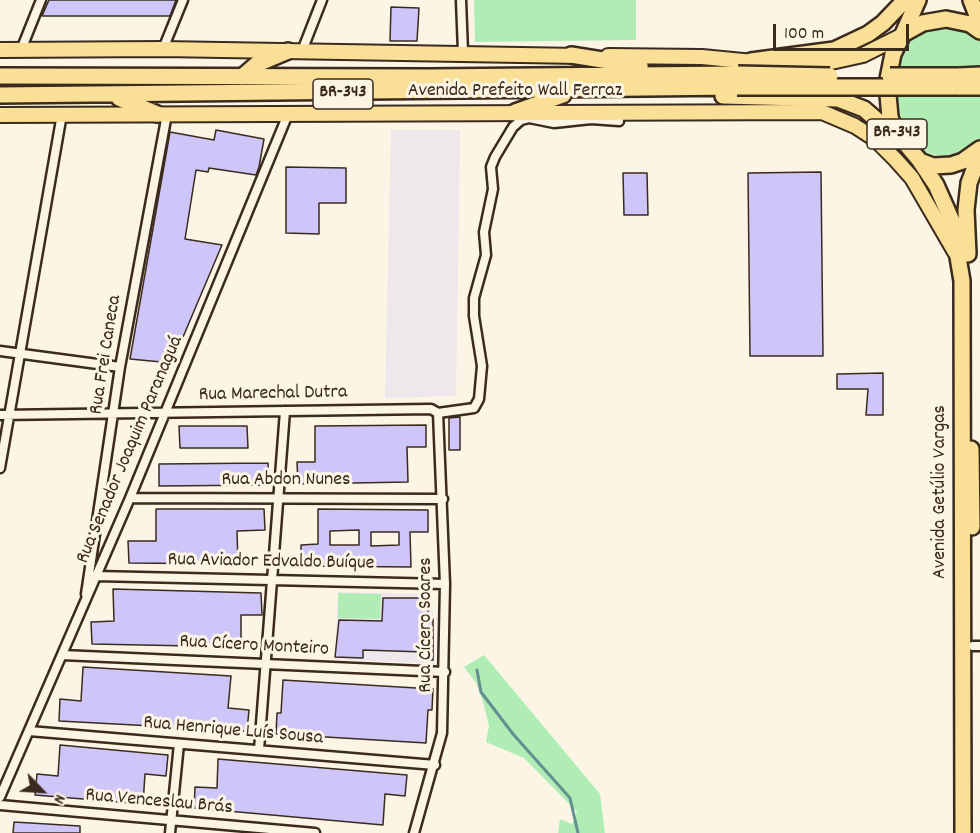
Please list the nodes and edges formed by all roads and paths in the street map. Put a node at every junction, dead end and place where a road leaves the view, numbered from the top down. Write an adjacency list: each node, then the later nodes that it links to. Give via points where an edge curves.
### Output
1 (41, 0): 13 (street)
2 (183, 0): 11 (street)
3 (322, 0): 14 (street)
4 (461, 0): 15 (street)
5 (905, 0): 17 (highway, via 868,34 834,50)
6 (918, 0): 10 (highway)
7 (971, 0): 8 (highway)
8 (980, 23)
9 (980, 31): 10 (highway, BR-343, via 970,24 946,20 923,23)
10 (902, 35): 17 (main road, Avenida Prefeito Wall Ferraz / BR-343, via 863,55 822,64); 34 (highway, BR-343, via 889,70 888,99 895,131)
11 (162, 49): 13 (main road, Avenida Prefeito Wall Ferraz); 14 (main road, Avenida Prefeito Wall Ferraz)
12 (0, 50): 13 (main road, Avenida Prefeito Wall Ferraz)
13 (21, 50)
14 (295, 51): 15 (main road, Avenida Prefeito Wall Ferraz / BR-343); 20 (highway, BR-343, via 257,64)
15 (463, 52): 16 (main road, Avenida Prefeito Wall Ferraz / BR-343)
16 (571, 56): 17 (main road, Avenida Prefeito Wall Ferraz / BR-343); 21 (highway)
17 (751, 61)
18 (980, 75): 22 (highway)
19 (0, 76): 20 (highway, Avenida Prefeito Wall Ferraz)
20 (242, 77): 21 (highway, Avenida Prefeito Wall Ferraz)
21 (686, 81): 22 (highway, Avenida Prefeito Wall Ferraz, bridge); 24 (highway, Avenida Prefeito Wall Ferraz / BR-343); 34 (highway, BR-343, via 726,96 838,99 875,117)
22 (959, 81): 23 (highway)
23 (980, 87)
24 (576, 91): 26 (highway, Avenida Prefeito Wall Ferraz / BR-343); 30 (highway)
25 (0, 95): 26 (highway, Avenida Prefeito Wall Ferraz / BR-343)
26 (111, 95): 28 (highway)
27 (62, 114): 28 (main road, Avenida Prefeito Wall Ferraz); 31 (main road, Avenida Prefeito Wall Ferraz); 39 (street)
28 (162, 114): 29 (main road, Avenida Prefeito Wall Ferraz); 40 (street, Rua Frei Caneca)
29 (288, 114): 30 (main road, Avenida Prefeito Wall Ferraz); 42 (street, Rua Senador Joaquim Paranaguá)
30 (525, 114): 32 (street, via 554,123); 37 (main road, Avenida Prefeito Wall Ferraz, via 802,111 840,118 875,139 912,178); 43 (street, Rua Marechal Dutra, via 491,168 493,189 484,232 486,255 474,298 482,366 479,399 474,408)
31 (0, 115)
32 (619, 121)
33 (980, 148): 36 (highway, BR-343, via 951,165 933,166)
34 (908, 150): 36 (highway, BR-343)
35 (980, 154): 47 (highway, Avenida Getúlio Vargas, via 969,183 966,210)
36 (920, 161): 37 (highway, Avenida Getúlio Vargas / BR-343, via 948,209)
37 (959, 261): 69 (highway, Avenida Getúlio Vargas / BR-343)
38 (0, 351): 39 (street)
39 (19, 353): 40 (street); 45 (street)
40 (120, 367): 44 (street, Rua Frei Caneca)
41 (285, 411): 42 (street, Rua Marechal Dutra); 43 (street, Rua Marechal Dutra, via 431,409); 49 (street)
42 (165, 413): 44 (street, Rua Marechal Dutra); 48 (street, Rua Senador Joaquim Paranaguá)
43 (438, 413): 50 (street, Rua Cícero Soares)
44 (114, 414): 45 (street, Rua Marechal Dutra); 54 (street, Rua Frei Caneca)
45 (4, 415): 46 (street)
46 (0, 468)
47 (976, 475): 55 (highway, Avenida Getúlio Vargas)
48 (130, 498): 49 (street, Rua Abdon Nunes); 51 (street, Rua Senador Joaquim Paranaguá)
49 (278, 498): 50 (street, Rua Abdon Nunes); 52 (street)
50 (443, 499): 53 (street, Rua Cícero Soares)
51 (96, 576): 52 (street, Rua Aviador Edvaldo Buíque); 54 (street, Rua Senador Joaquim Paranaguá)
52 (272, 580): 53 (street, Rua Aviador Edvaldo Buíque); 57 (street)
53 (445, 584): 58 (street, Rua Cícero Soares)
54 (85, 603): 56 (street, Rua Senador Joaquim Paranaguá)
55 (977, 646): 70 (highway, Avenida Getúlio Vargas)
56 (62, 655): 57 (street, Rua Cícero Monteiro); 59 (street, Rua Senador Joaquim Paranaguá)
57 (265, 664): 58 (street, Rua Cícero Monteiro); 61 (street)
58 (445, 672): 62 (street, Rua Cícero Soares, via 442,733)
59 (29, 732): 60 (street, Rua Henrique Luís Sousa); 63 (street, Rua Senador Joaquim Paranaguá)
60 (179, 744): 61 (street, Rua Henrique Luís Sousa); 65 (street)
61 (259, 750): 62 (street, Rua Henrique Luís Sousa)
62 (435, 765): 68 (street, Rua Cícero Soares)
63 (0, 797)
64 (0, 805): 65 (street, Rua Venceslau Brás)
65 (172, 820): 66 (street); 67 (street, Rua Venceslau Brás)
66 (170, 833)
67 (315, 833)
68 (414, 833)
69 (963, 833)
70 (973, 833)

